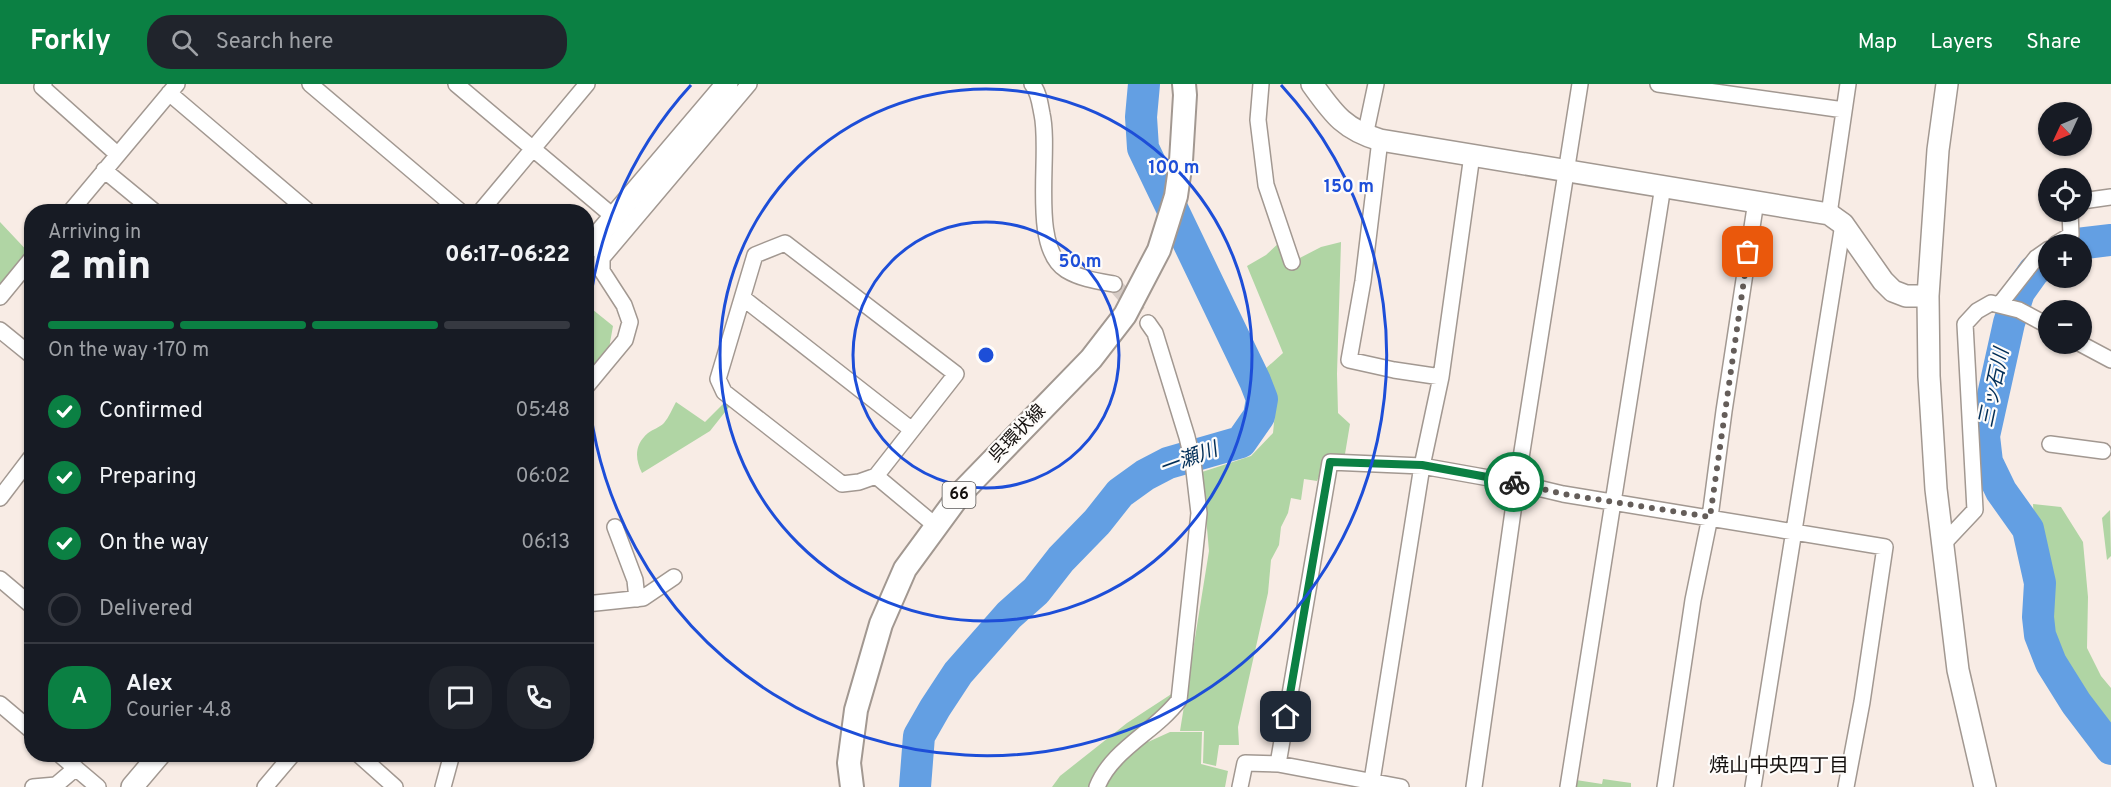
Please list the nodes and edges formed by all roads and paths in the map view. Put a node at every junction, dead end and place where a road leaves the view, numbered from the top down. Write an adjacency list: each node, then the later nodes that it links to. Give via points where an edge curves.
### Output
1 (45, 84): 20 (street, via 42,87)
2 (310, 84): 31 (street)
3 (456, 84): 19 (street)
4 (587, 84): 19 (street)
5 (727, 84): 33 (street)
6 (749, 84): 50 (street, via 602,258 602,271 630,322 625,340)
7 (1032, 84): 39 (street, via 1037,90 1044,125 1044,225 1048,247 1063,268 1085,279)
8 (1184, 84): 62 (main road, 呉環状線 / 66, via 1176,196 1159,250 1125,315 1091,359 960,494)
9 (1261, 84): 37 (street, via 1258,120 1266,185)
10 (1312, 84): 18 (street, via 1348,127)
11 (1376, 84): 18 (street)
12 (1580, 84): 23 (street)
13 (1658, 84): 17 (street)
14 (1848, 84): 17 (street)
15 (1947, 84): 40 (street, via 1938,150)
16 (173, 89): 20 (street); 30 (street)
17 (1844, 110): 34 (street)
18 (1373, 138): 21 (street); 51 (street, via 1363,281 1349,360)
19 (532, 149): 32 (street); 33 (street)
20 (117, 154): 22 (street)
21 (1472, 155): 23 (street); 51 (street)
22 (104, 170): 28 (street); 29 (street)
23 (1568, 171): 24 (street); 58 (street)
24 (1663, 186): 27 (street); 60 (street)
25 (2111, 197): 26 (street)
26 (2092, 200)
27 (1756, 201): 34 (street); 61 (street)
28 (76, 204)
29 (145, 204)
30 (300, 204)
31 (452, 204)
32 (487, 204)
33 (614, 217): 35 (street)
34 (1836, 219): 40 (street, via 1893,291 1906,296); 64 (street)
35 (594, 241)
36 (2038, 257): 43 (street)
37 (1292, 262)
38 (24, 268): 41 (street)
39 (1114, 284)
40 (1928, 296): 65 (street, via 1929,376)
41 (0, 297)
42 (742, 298): 52 (street); 52 (street, via 755,255 785,243 956,374); 57 (street, via 718,379 724,392 842,484)
43 (2009, 307): 44 (street); 65 (street, via 1991,303 1965,324 1975,510)
44 (2038, 321)
45 (1148, 323): 88 (street, via 1155,333 1187,437 1199,513 1179,700 1117,757)
46 (0, 330): 47 (street)
47 (24, 350)
48 (2092, 350): 49 (street)
49 (2111, 360)
50 (594, 377)
51 (1441, 377): 55 (street)
52 (912, 430): 57 (street)
53 (2050, 444): 54 (street)
54 (2103, 451)
55 (1422, 465): 58 (street); 78 (street, via 1330,462); 80 (street)
56 (24, 475): 59 (street)
57 (876, 476): 62 (street)
58 (1517, 483): 60 (street); 91 (street)
59 (0, 498)
60 (1613, 502): 61 (street); 92 (street)
61 (1710, 517): 64 (street); 93 (street, via 1693,600)
62 (936, 526): 87 (main road, 呉環状線 / 66, via 905,569 881,624 856,710 849,763)
63 (615, 527): 69 (street, via 635,580)
64 (1794, 531): 94 (street); 95 (street, via 1885,547)
65 (1942, 545): 96 (street, via 1958,670)
66 (674, 577): 69 (street)
67 (0, 579): 68 (street)
68 (24, 599)
69 (637, 599): 70 (street)
70 (594, 603)
71 (0, 704): 72 (street)
72 (24, 724)
73 (69, 762): 79 (street)
74 (153, 762): 83 (street)
75 (286, 762): 84 (street)
76 (367, 762): 85 (street)
77 (450, 762): 86 (street)
78 (1278, 764): 80 (street); 89 (street, via 1245,763)
79 (76, 768): 81 (street, via 56,785); 82 (street)
80 (1371, 784): 90 (street)
81 (33, 787)
82 (98, 787)
83 (132, 787)
84 (265, 787)
85 (395, 787)
86 (443, 787)
87 (852, 787)
88 (1097, 787)
89 (1240, 787)
90 (1401, 787)
91 (1474, 787)
92 (1568, 787)
93 (1665, 787)
94 (1753, 787)
95 (1846, 787)
96 (1985, 787)

